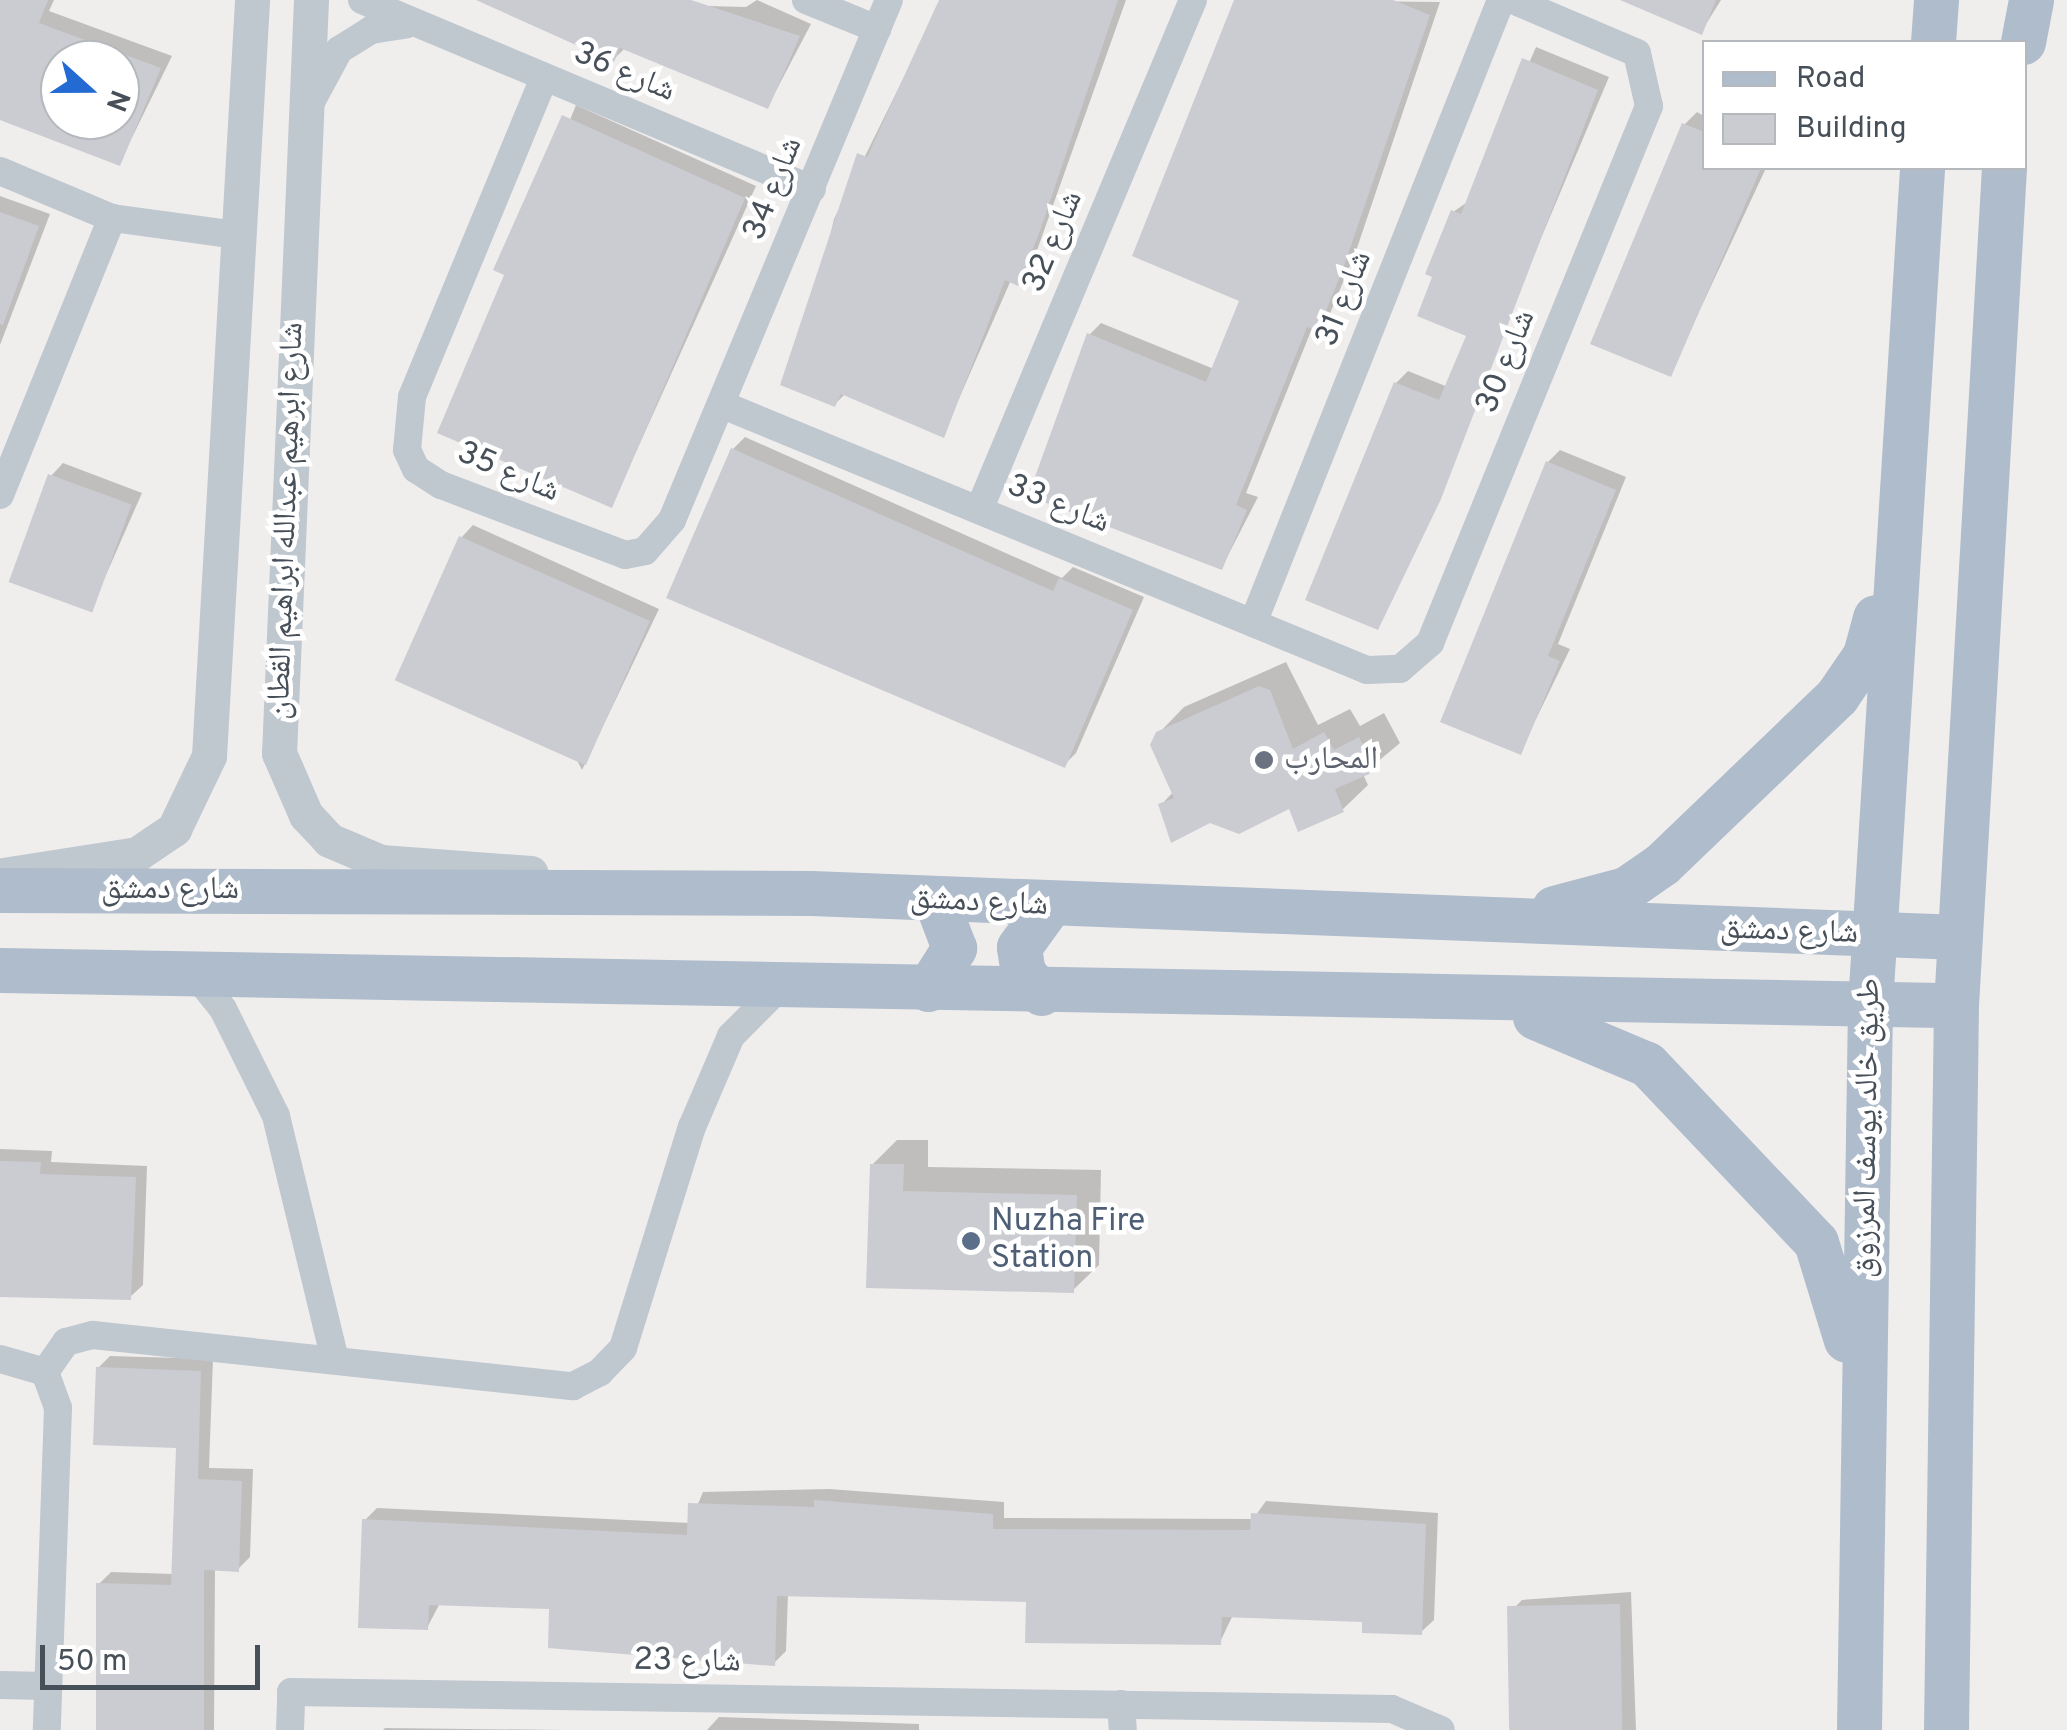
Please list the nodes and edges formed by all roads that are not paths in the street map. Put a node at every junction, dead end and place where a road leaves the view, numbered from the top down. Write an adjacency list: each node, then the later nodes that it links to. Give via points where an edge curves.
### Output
1 (252, 0): 24 (street, شارع ابرهيم عبدالله ابراهيم القطان)
2 (311, 0): 18 (street, شارع ابرهيم عبدالله ابراهيم القطان)
3 (362, 0): 12 (street, شارع 36)
4 (806, 0): 13 (street)
5 (889, 0): 13 (street, شارع 34)
6 (1193, 0): 30 (street, شارع 32)
7 (1501, 0): 33 (street, شارع 31)
8 (1513, 0): 34 (street, شارع 30, via 1624,44 1645,68 1649,106 1438,624 1416,659)
9 (1936, 0): 14 (main road)
10 (2018, 0): 15 (main road)
11 (2031, 0): 16 (main road)
12 (408, 24): 17 (street, شارع 36); 18 (street, via 371,30 338,50 316,81)
13 (877, 29): 22 (street, شارع 34)
14 (1933, 40)
15 (2014, 40)
16 (2023, 40)
17 (544, 78): 22 (street, شارع 36); 25 (street, شارع 35, via 412,397 404,426 416,470 601,549 635,553 672,520)
18 (308, 118): 26 (street, شارع ابرهيم عبدالله ابراهيم القطان)
19 (1922, 170): 29 (main road, طريق خالد يوسف المرزوق)
20 (2004, 170): 44 (main road)
21 (0, 171): 23 (street)
22 (812, 189): 25 (street, شارع 34)
23 (112, 218): 24 (street); 28 (street)
24 (238, 235): 27 (street, شارع ابرهيم عبدالله ابراهيم القطان)
25 (723, 404): 30 (street, شارع 33)
26 (286, 456): 27 (street, via 258,482); 31 (street, شارع ابرهيم عبدالله ابراهيم القطان)
27 (228, 459): 32 (street, شارع ابرهيم عبدالله ابراهيم القطان)
28 (0, 495)
29 (1896, 496): 42 (main road, via 1872,640 1837,696 1644,878 1585,902); 43 (main road, طريق خالد يوسف المرزوق)
30 (980, 510): 33 (street, شارع 33)
31 (283, 524): 32 (street, via 253,504); 36 (street, شارع ابرهيم عبدالله ابراهيم القطان)
32 (226, 529): 35 (street, شارع ابرهيم عبدالله ابراهيم القطان)
33 (1253, 623): 34 (street, شارع 33)
34 (1367, 670)
35 (219, 694): 36 (street, via 246,721); 37 (street, شارع ابرهيم عبدالله ابراهيم القطان, via 209,756 174,829 137,854)
36 (275, 696): 39 (street, شارع ابرهيم عبدالله ابراهيم القطان, via 278,752 306,815 329,840 381,862)
37 (0, 876)
38 (0, 890): 39 (main road, شارع دمشق)
39 (811, 893): 40 (main road, شارع دمشق)
40 (936, 903): 41 (main road, شارع دمشق); 48 (main road, via 954,948)
41 (1048, 907): 42 (main road, شارع دمشق); 49 (main road, via 1019,946 1024,973)
42 (1494, 921): 43 (main road, شارع دمشق)
43 (1873, 935): 44 (main road, شارع دمشق); 51 (main road, طريق خالد يوسف المرزوق)
44 (1959, 937): 52 (main road)
45 (0, 970): 46 (main road)
46 (194, 973): 47 (main road); 53 (street, via 276,1116)
47 (780, 987): 48 (main road); 53 (street, via 731,1036 624,1348 573,1386)
48 (928, 989): 49 (main road)
49 (1041, 992): 50 (main road)
50 (1490, 1002): 51 (main road); 56 (main road, via 1636,1056 1804,1228 1830,1272)
51 (1870, 1005): 52 (main road); 56 (main road, طريق خالد يوسف المرزوق)
52 (1956, 1006): 64 (main road)
53 (334, 1355): 55 (street, via 93,1334 66,1342)
54 (0, 1359): 55 (street)
55 (45, 1372): 58 (street, via 58,1408)
56 (1861, 1414): 63 (main road, طريق خالد يوسف المرزوق)
57 (0, 1686): 58 (street)
58 (46, 1686): 60 (street)
59 (1122, 1717): 61 (street, شارع 23, via 291,1692); 62 (street, شارع 23, via 1392,1709)
60 (46, 1730)
61 (290, 1730)
62 (1441, 1730)
63 (1859, 1730)
64 (1946, 1730)

